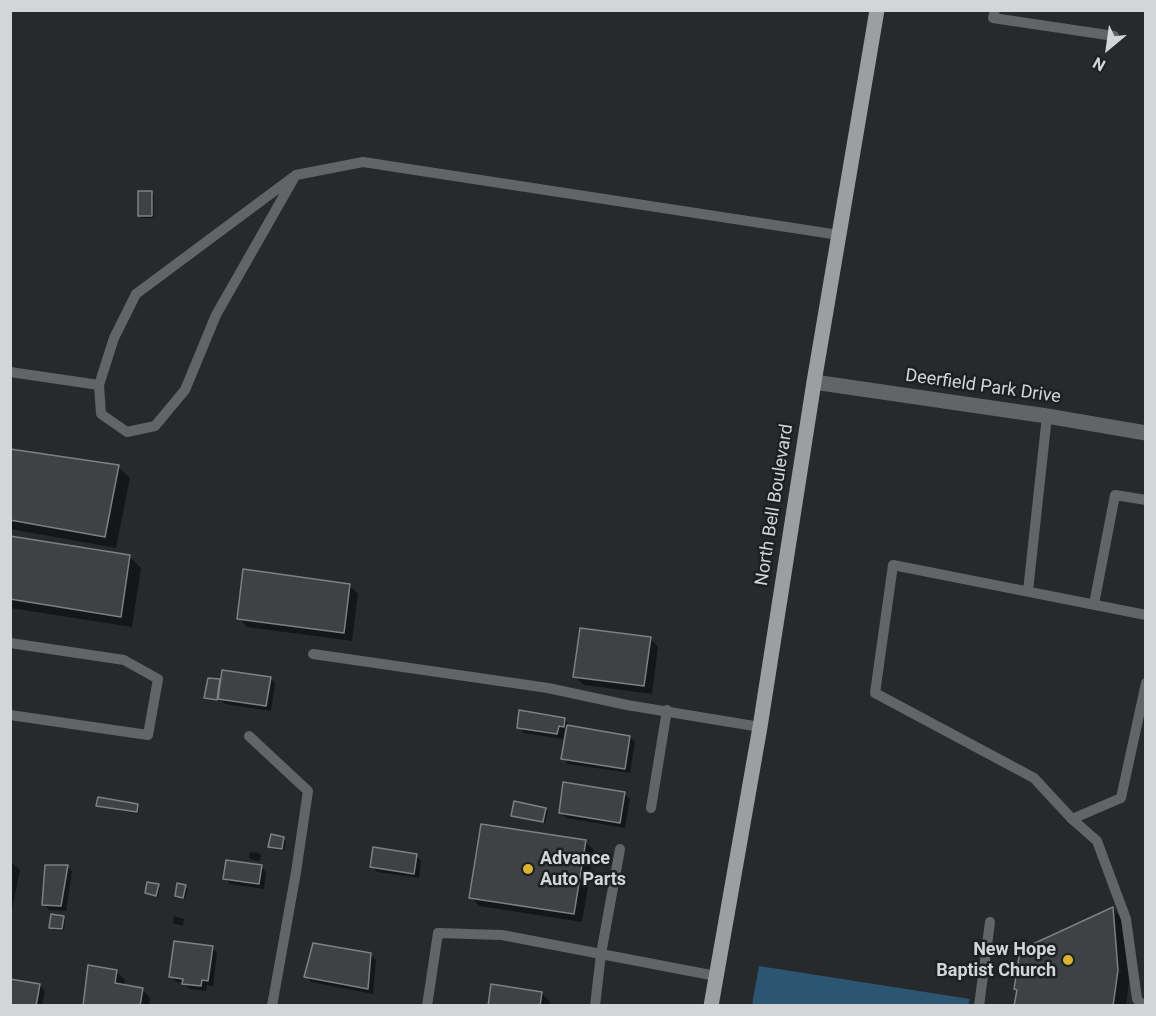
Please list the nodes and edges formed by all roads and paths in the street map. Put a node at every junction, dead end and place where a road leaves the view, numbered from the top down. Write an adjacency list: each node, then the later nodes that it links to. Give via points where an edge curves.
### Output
1 (877, 10): 5 (main road, North Bell Boulevard)
2 (994, 10): 3 (lane, via 993,18)
3 (1114, 36)
4 (296, 175): 5 (lane, via 363,162); 8 (lane, via 136,294 114,338); 8 (lane, via 216,315 186,390 154,426 127,432 101,414)
5 (839, 235): 7 (main road, North Bell Boulevard)
6 (10, 372): 8 (lane)
7 (814, 382): 9 (street, Deerfield Park Drive); 20 (main road, North Bell Boulevard)
8 (99, 386)
9 (1047, 416): 10 (street, Deerfield Park Drive); 12 (lane)
10 (1146, 433)
11 (1146, 500): 13 (lane, via 1115,495)
12 (1028, 591): 13 (lane); 23 (lane, via 893,565 875,693 1034,778)
13 (1094, 604): 14 (lane)
14 (1146, 615)
15 (10, 643): 19 (lane, via 124,660 158,679 148,735)
16 (313, 654): 18 (lane, via 548,688)
17 (1146, 683): 23 (lane, via 1121,798)
18 (667, 710): 20 (lane); 22 (lane)
19 (10, 715)
20 (760, 727): 27 (main road, North Bell Boulevard)
21 (249, 736): 28 (lane, via 308,791)
22 (651, 808)
23 (1072, 819): 33 (lane, via 1097,841 1126,919 1137,999)
24 (620, 849): 26 (lane)
25 (990, 922): 32 (lane)
26 (601, 954): 27 (lane); 29 (lane, via 502,935 438,933); 30 (lane)
27 (716, 976): 31 (main road, North Bell Boulevard)
28 (272, 1005)
29 (427, 1005)
30 (595, 1005)
31 (711, 1005)
32 (979, 1005)
33 (1143, 1005)

